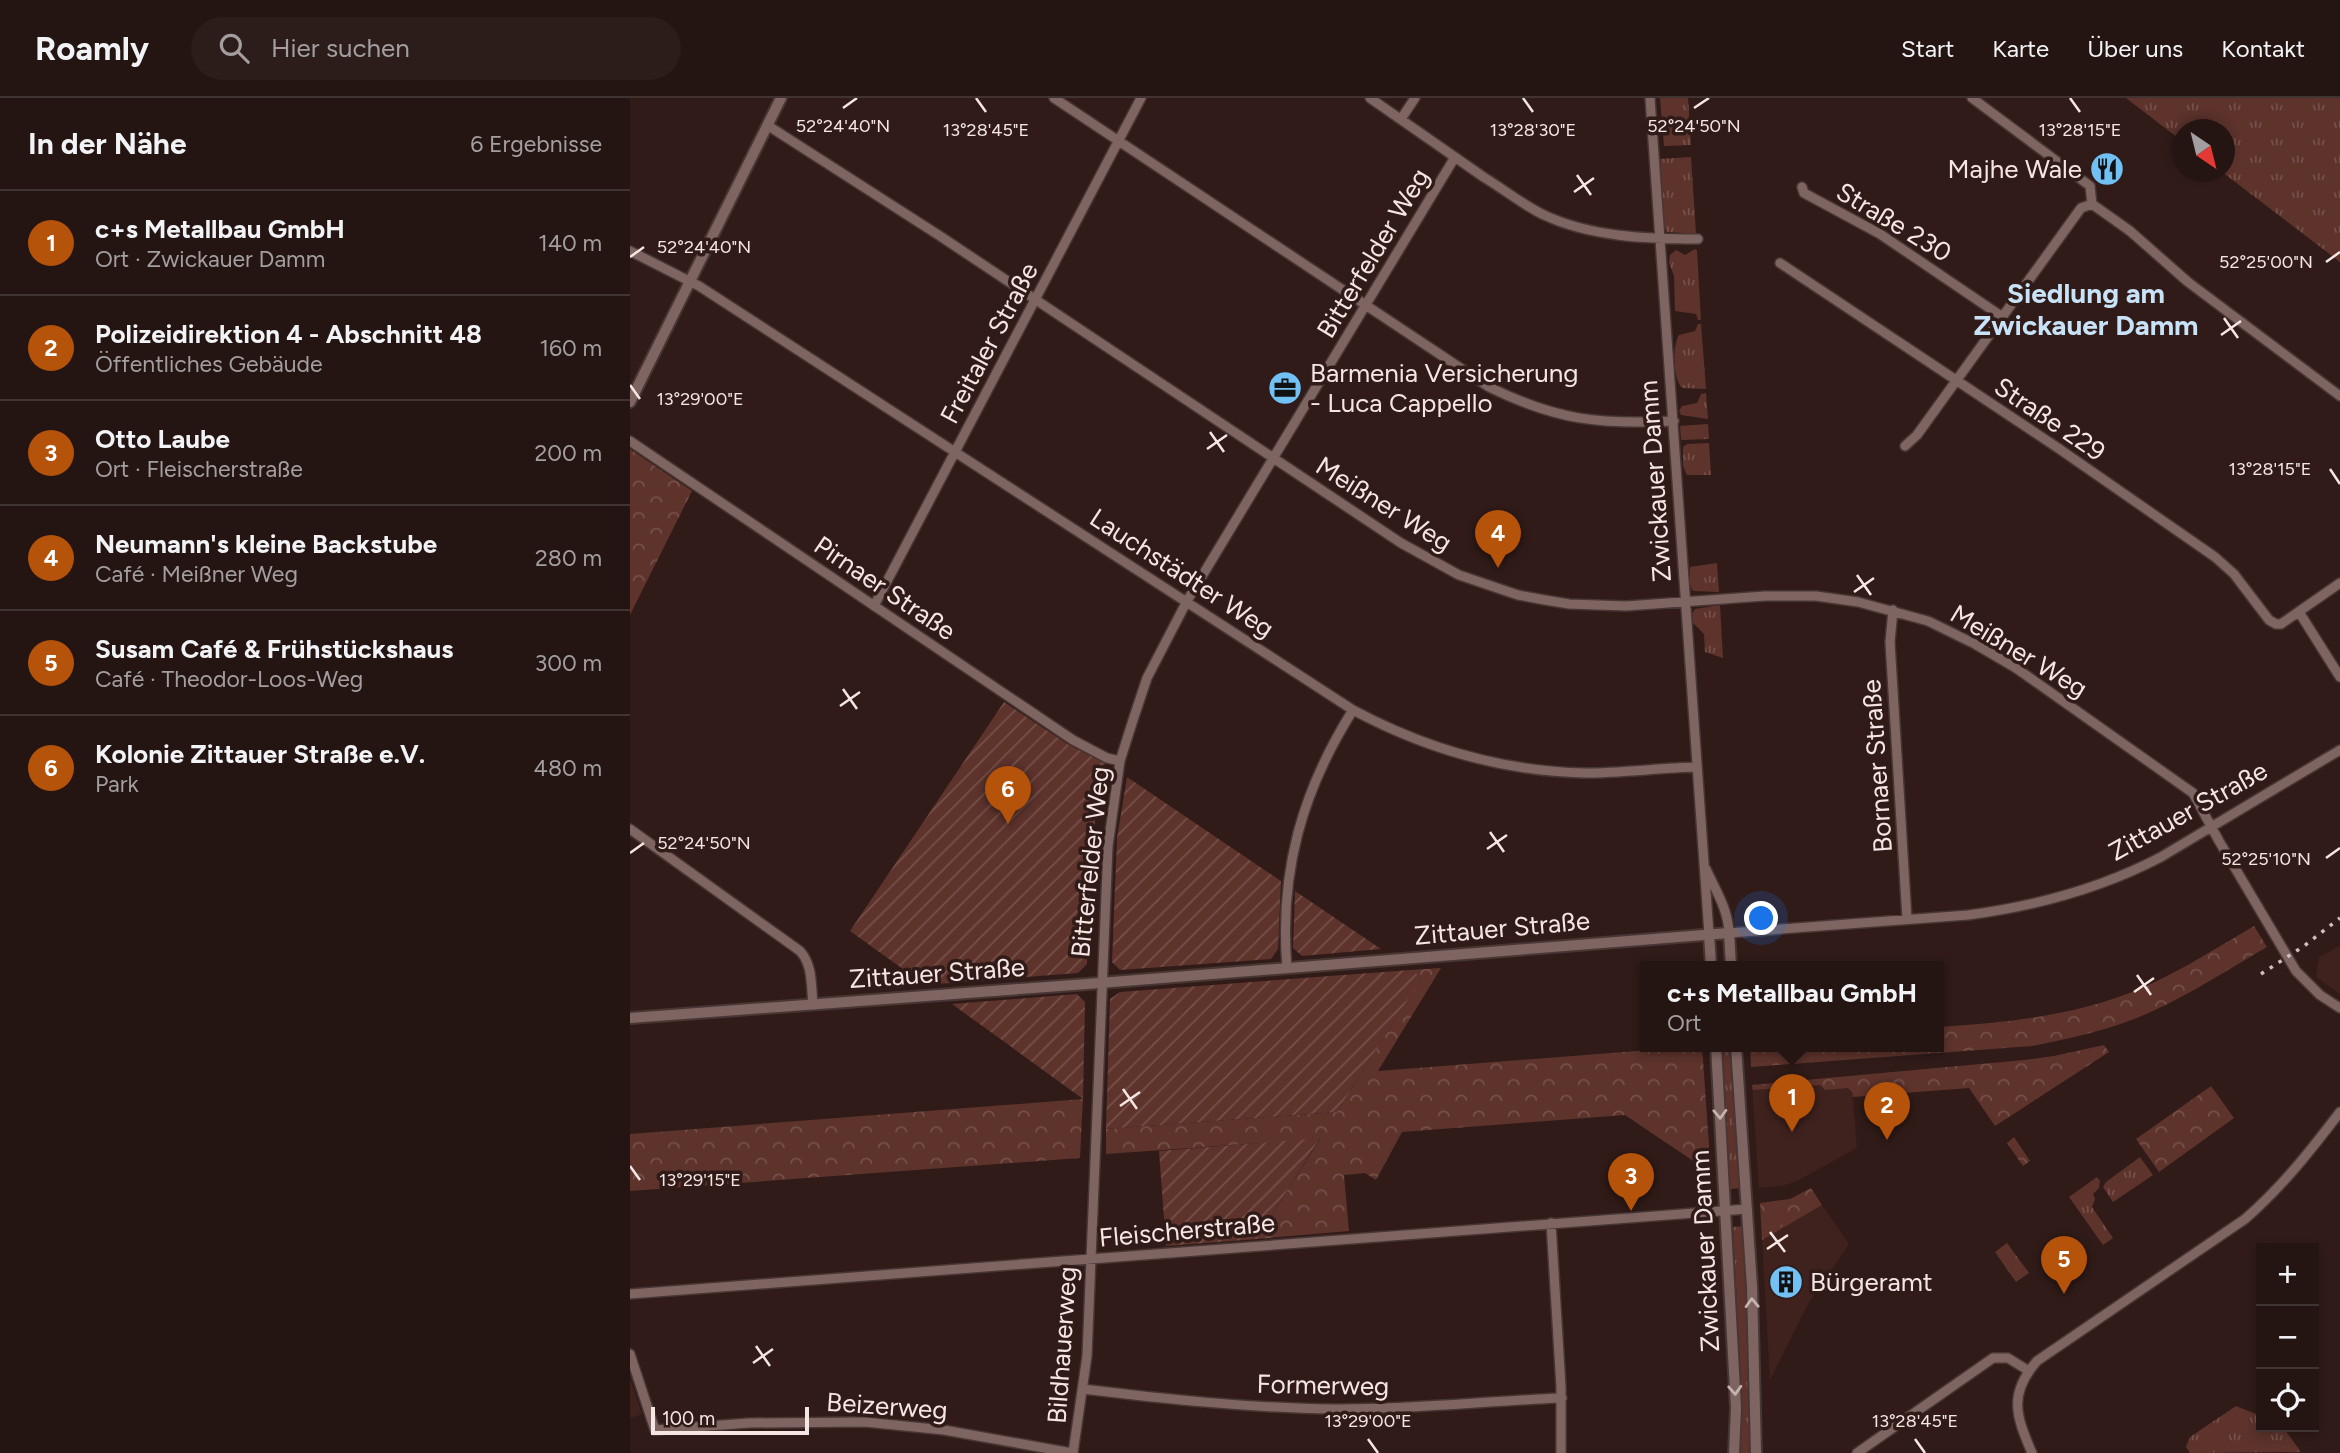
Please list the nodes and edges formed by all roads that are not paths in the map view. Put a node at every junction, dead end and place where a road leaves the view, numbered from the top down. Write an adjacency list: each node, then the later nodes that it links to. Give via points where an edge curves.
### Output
1 (781, 98): 9 (street)
2 (1054, 98): 10 (street)
3 (1141, 98): 10 (street, Freitaler Straße)
4 (1370, 98): 8 (street)
5 (1415, 98): 8 (street)
6 (1650, 98): 14 (street, Zwickauer Damm)
7 (1972, 98): 13 (street, via 2090,186)
8 (1401, 119): 11 (street)
9 (767, 125): 18 (street); 19 (street, Meißner Weg)
10 (1118, 141): 19 (street, Freitaler Straße); 20 (street)
11 (1455, 157): 14 (street, via 1545,215 1578,227); 20 (street, Bitterfelder Weg)
12 (1802, 187): 21 (street, Straße 230, via 1804,193 1880,234)
13 (2092, 204): 21 (street, via 2081,208); 23 (street)
14 (1661, 239): 15 (street); 25 (street, Zwickauer Damm)
15 (1698, 239)
16 (630, 251): 18 (street, Lauchstädter Weg)
17 (1780, 263): 22 (street, Straße 229)
18 (689, 281): 24 (street); 28 (street, Lauchstädter Weg)
19 (1035, 301): 28 (street, Freitaler Straße); 29 (street, Meißner Weg)
20 (1364, 306): 25 (street, via 1489,387 1523,403 1600,422); 29 (street, Bitterfelder Weg)
21 (2001, 316): 22 (street)
22 (1955, 381): 27 (street); 35 (street, Straße 229, via 2215,557 2269,620 2281,624)
23 (2340, 396)
24 (630, 401)
25 (1674, 421): 31 (street, Zwickauer Damm)
26 (630, 441): 33 (street, Pirnaer Straße)
27 (1905, 446)
28 (956, 451): 32 (street, Lauchstädter Weg); 33 (street, Freitaler Straße)
29 (1274, 458): 31 (street, Meißner Weg, via 1422,555 1493,587 1569,604 1626,606); 32 (street, Bitterfelder Weg)
30 (2340, 583): 35 (street)
31 (1685, 600): 34 (street, Meißner Weg, via 1816,596); 40 (street, Zwickauer Damm)
32 (1186, 601): 37 (street, Lauchstädter Weg); 39 (street, Bitterfelder Weg, via 1147,678)
33 (874, 606): 39 (street, Pirnaer Straße, via 1073,740)
34 (1893, 610): 41 (street, Meißner Weg, via 1928,621 2016,668 2186,786); 44 (street, Bornaer Straße, via 1890,642)
35 (2299, 612): 36 (street)
36 (2340, 677)
37 (1353, 710): 40 (street, Lauchstädter Weg, via 1439,748 1513,766 1584,773); 49 (street, via 1313,783 1300,823 1285,908)
38 (2340, 750): 41 (street, Zittauer Straße)
39 (1121, 761): 50 (street, Bitterfelder Weg, via 1108,846)
40 (1696, 768): 43 (street, Zwickauer Damm)
41 (2210, 827): 44 (street, Zittauer Straße, via 2131,872 2067,896 1993,912); 52 (street, Meißner Weg, via 2296,971)
42 (630, 829): 51 (street, via 800,951 810,967)
43 (1702, 861): 45 (street, Zwickauer Damm, via 1728,916); 46 (street, Zwickauer Damm)
44 (1907, 919): 45 (street, Zittauer Straße)
45 (1729, 933): 46 (street, Zittauer Straße); 48 (street, Zwickauer Damm)
46 (1709, 934): 47 (street, Zwickauer Damm); 49 (street, Zittauer Straße)
47 (1711, 961)
48 (1731, 961)
49 (1287, 968): 50 (street, Zittauer Straße)
50 (1100, 983): 51 (street, Zittauer Straße); 57 (street, Bitterfelder Weg)
51 (813, 1005): 53 (street, Zittauer Straße)
52 (2340, 1008)
53 (630, 1018)
54 (1716, 1052): 59 (street, Zwickauer Damm, one-way to 59)
55 (1736, 1052): 58 (street, Zwickauer Damm)
56 (2340, 1112): 64 (street, via 2288,1177 2245,1219 2052,1350)
57 (1095, 1114): 61 (street, Bildhauerweg)
58 (1747, 1209): 59 (street, Fleischerstraße); 70 (street, Zwickauer Damm, one-way to 58)
59 (1726, 1210): 60 (street, Fleischerstraße); 69 (street, Zwickauer Damm, one-way to 69)
60 (1551, 1223): 61 (street, Fleischerstraße); 66 (street)
61 (1089, 1259): 62 (street, Fleischerstraße); 65 (street, Bildhauerweg)
62 (630, 1294)
63 (630, 1354): 67 (street, Beizerweg, via 654,1430 865,1422 944,1430)
64 (2029, 1371): 71 (street, via 2008,1358 1993,1358); 72 (street, via 2017,1406)
65 (1083, 1389): 66 (street, Formerweg, via 1324,1409); 67 (street, Bildhauerweg)
66 (1562, 1398): 68 (street)
67 (1073, 1453)
68 (1561, 1453)
69 (1734, 1453)
70 (1756, 1453)
71 (1857, 1453)
72 (2032, 1453)

